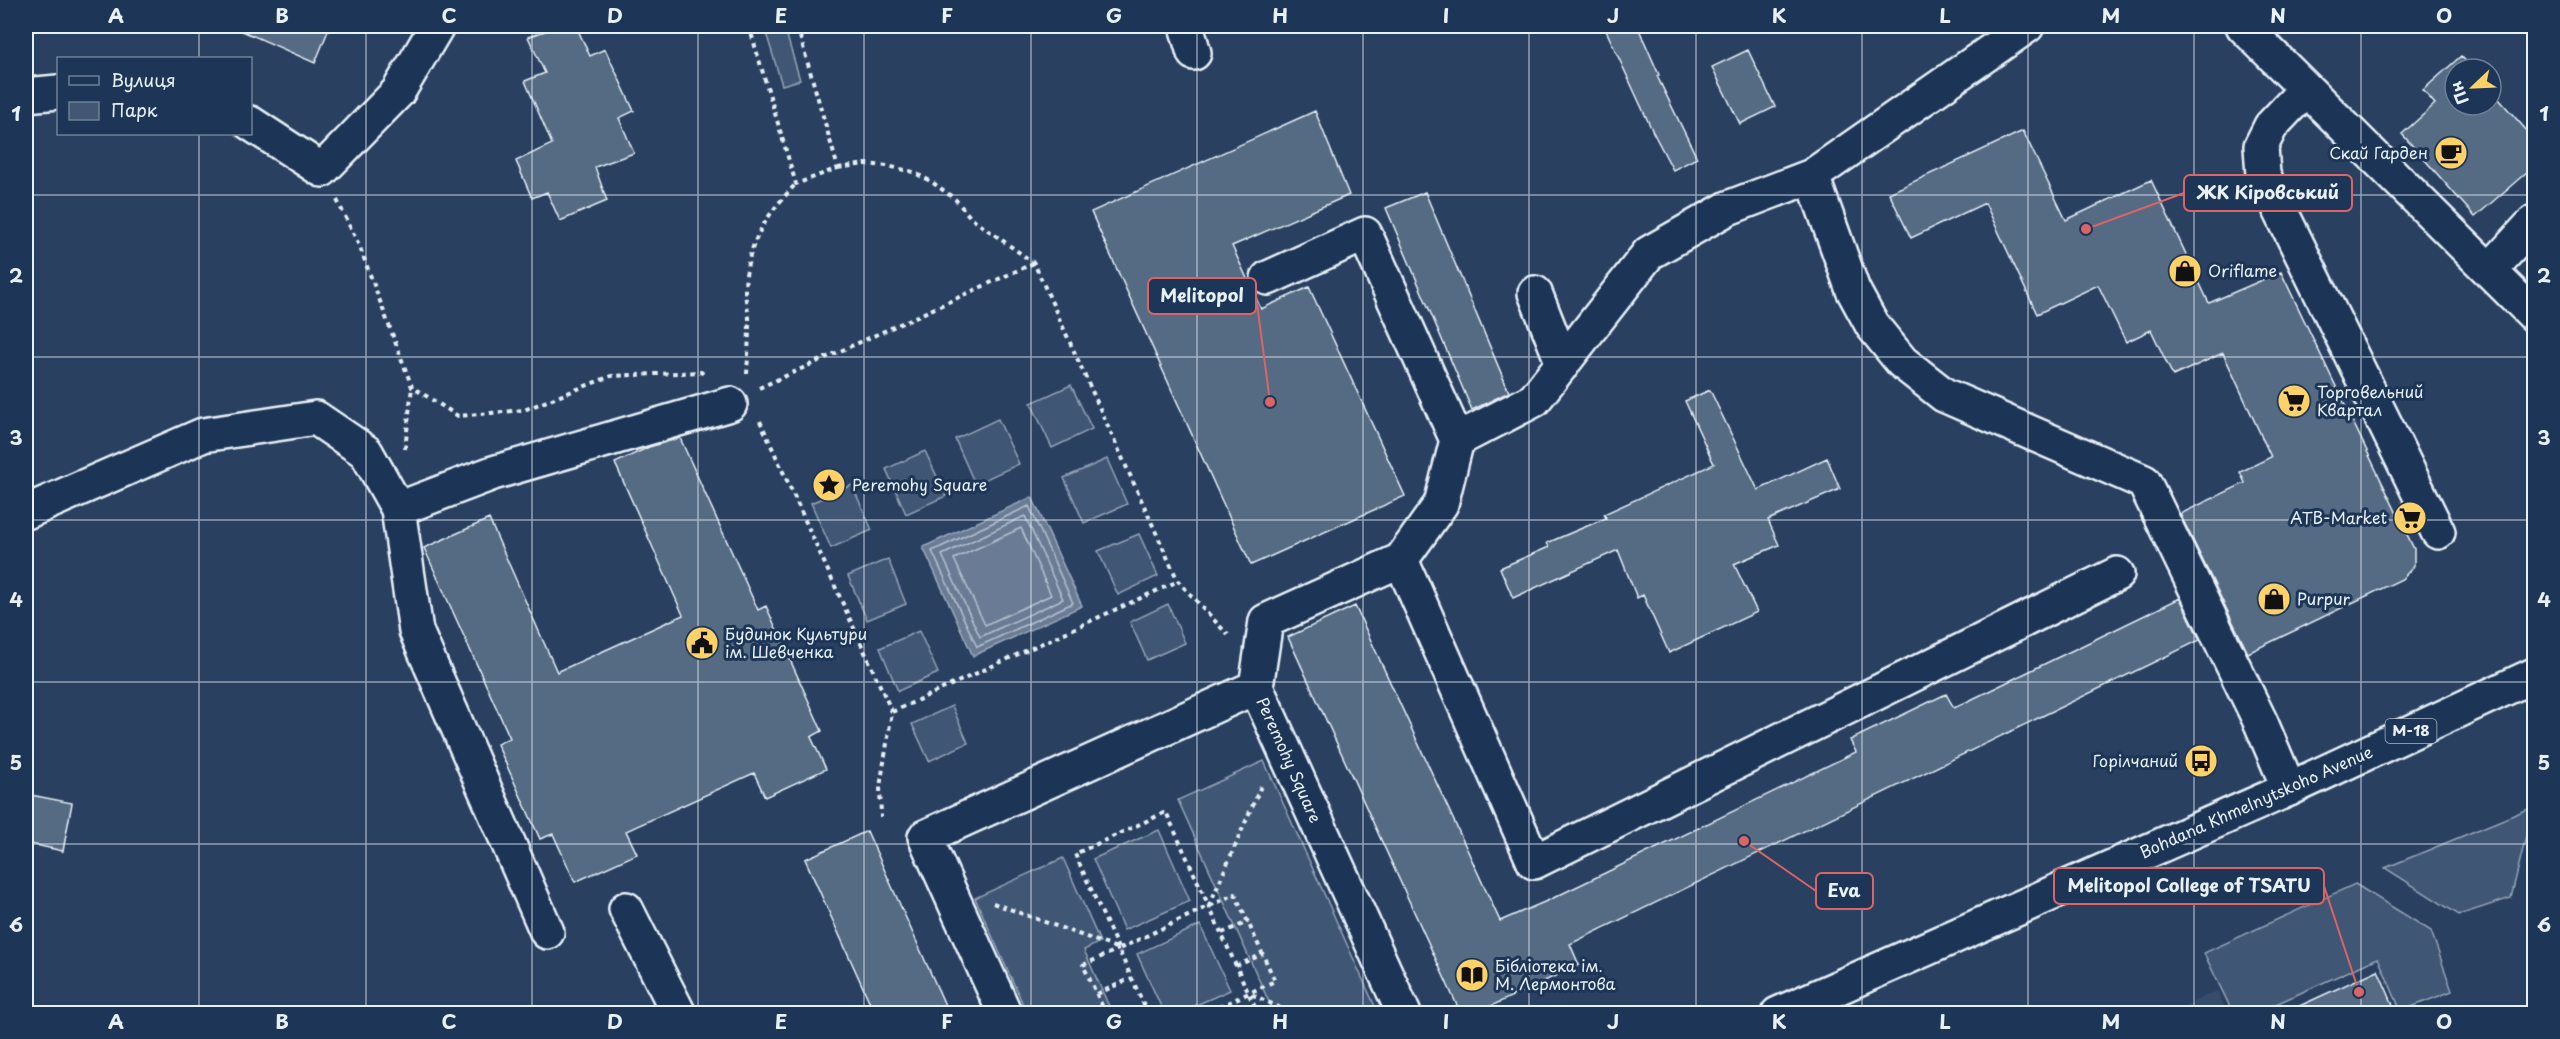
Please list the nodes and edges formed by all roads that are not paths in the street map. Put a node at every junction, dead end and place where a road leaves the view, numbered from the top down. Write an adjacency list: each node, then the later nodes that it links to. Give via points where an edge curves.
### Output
1 (437, 26): 7 (main road, via 398,92 322,170)
2 (2027, 26): 8 (main road)
3 (2243, 26): 4 (main road)
4 (2306, 89): 10 (main road); 19 (main road, via 2271,126 2261,146 2264,175)
5 (57, 92): 6 (main road)
6 (26, 95)
7 (252, 124)
8 (1812, 176): 14 (main road, via 1728,208 1649,253); 24 (main road, via 1853,290 1872,325 1902,362 1944,395 2144,482)
9 (2535, 222): 10 (main road)
10 (2490, 270): 13 (main road)
11 (1268, 278): 16 (main road, via 1365,234)
12 (1535, 293): 14 (main road)
13 (2535, 315)
14 (1563, 364): 16 (main road, via 1534,400)
15 (738, 399): 17 (main road, via 494,473)
16 (1457, 440): 20 (main road, via 1441,504)
17 (398, 509): 18 (main road, via 366,452 316,418 204,435); 26 (main road, via 416,632)
18 (26, 512)
19 (2438, 532)
20 (1401, 560): 21 (main road, via 1534,862); 23 (main road, via 1266,621)
21 (2117, 574)
22 (2535, 675): 24 (main road, Bohdana Khmelnytskoho Avenue / М-18)
23 (1256, 687): 28 (main road, Peremohy Square, via 925,837); 29 (main road, Peremohy Square)
24 (2289, 789): 30 (main road, Bohdana Khmelnytskoho Avenue / М-18)
25 (626, 909): 27 (main road)
26 (547, 933)
27 (678, 1014)
28 (1005, 1014)
29 (1404, 1014)
30 (1778, 1014)

